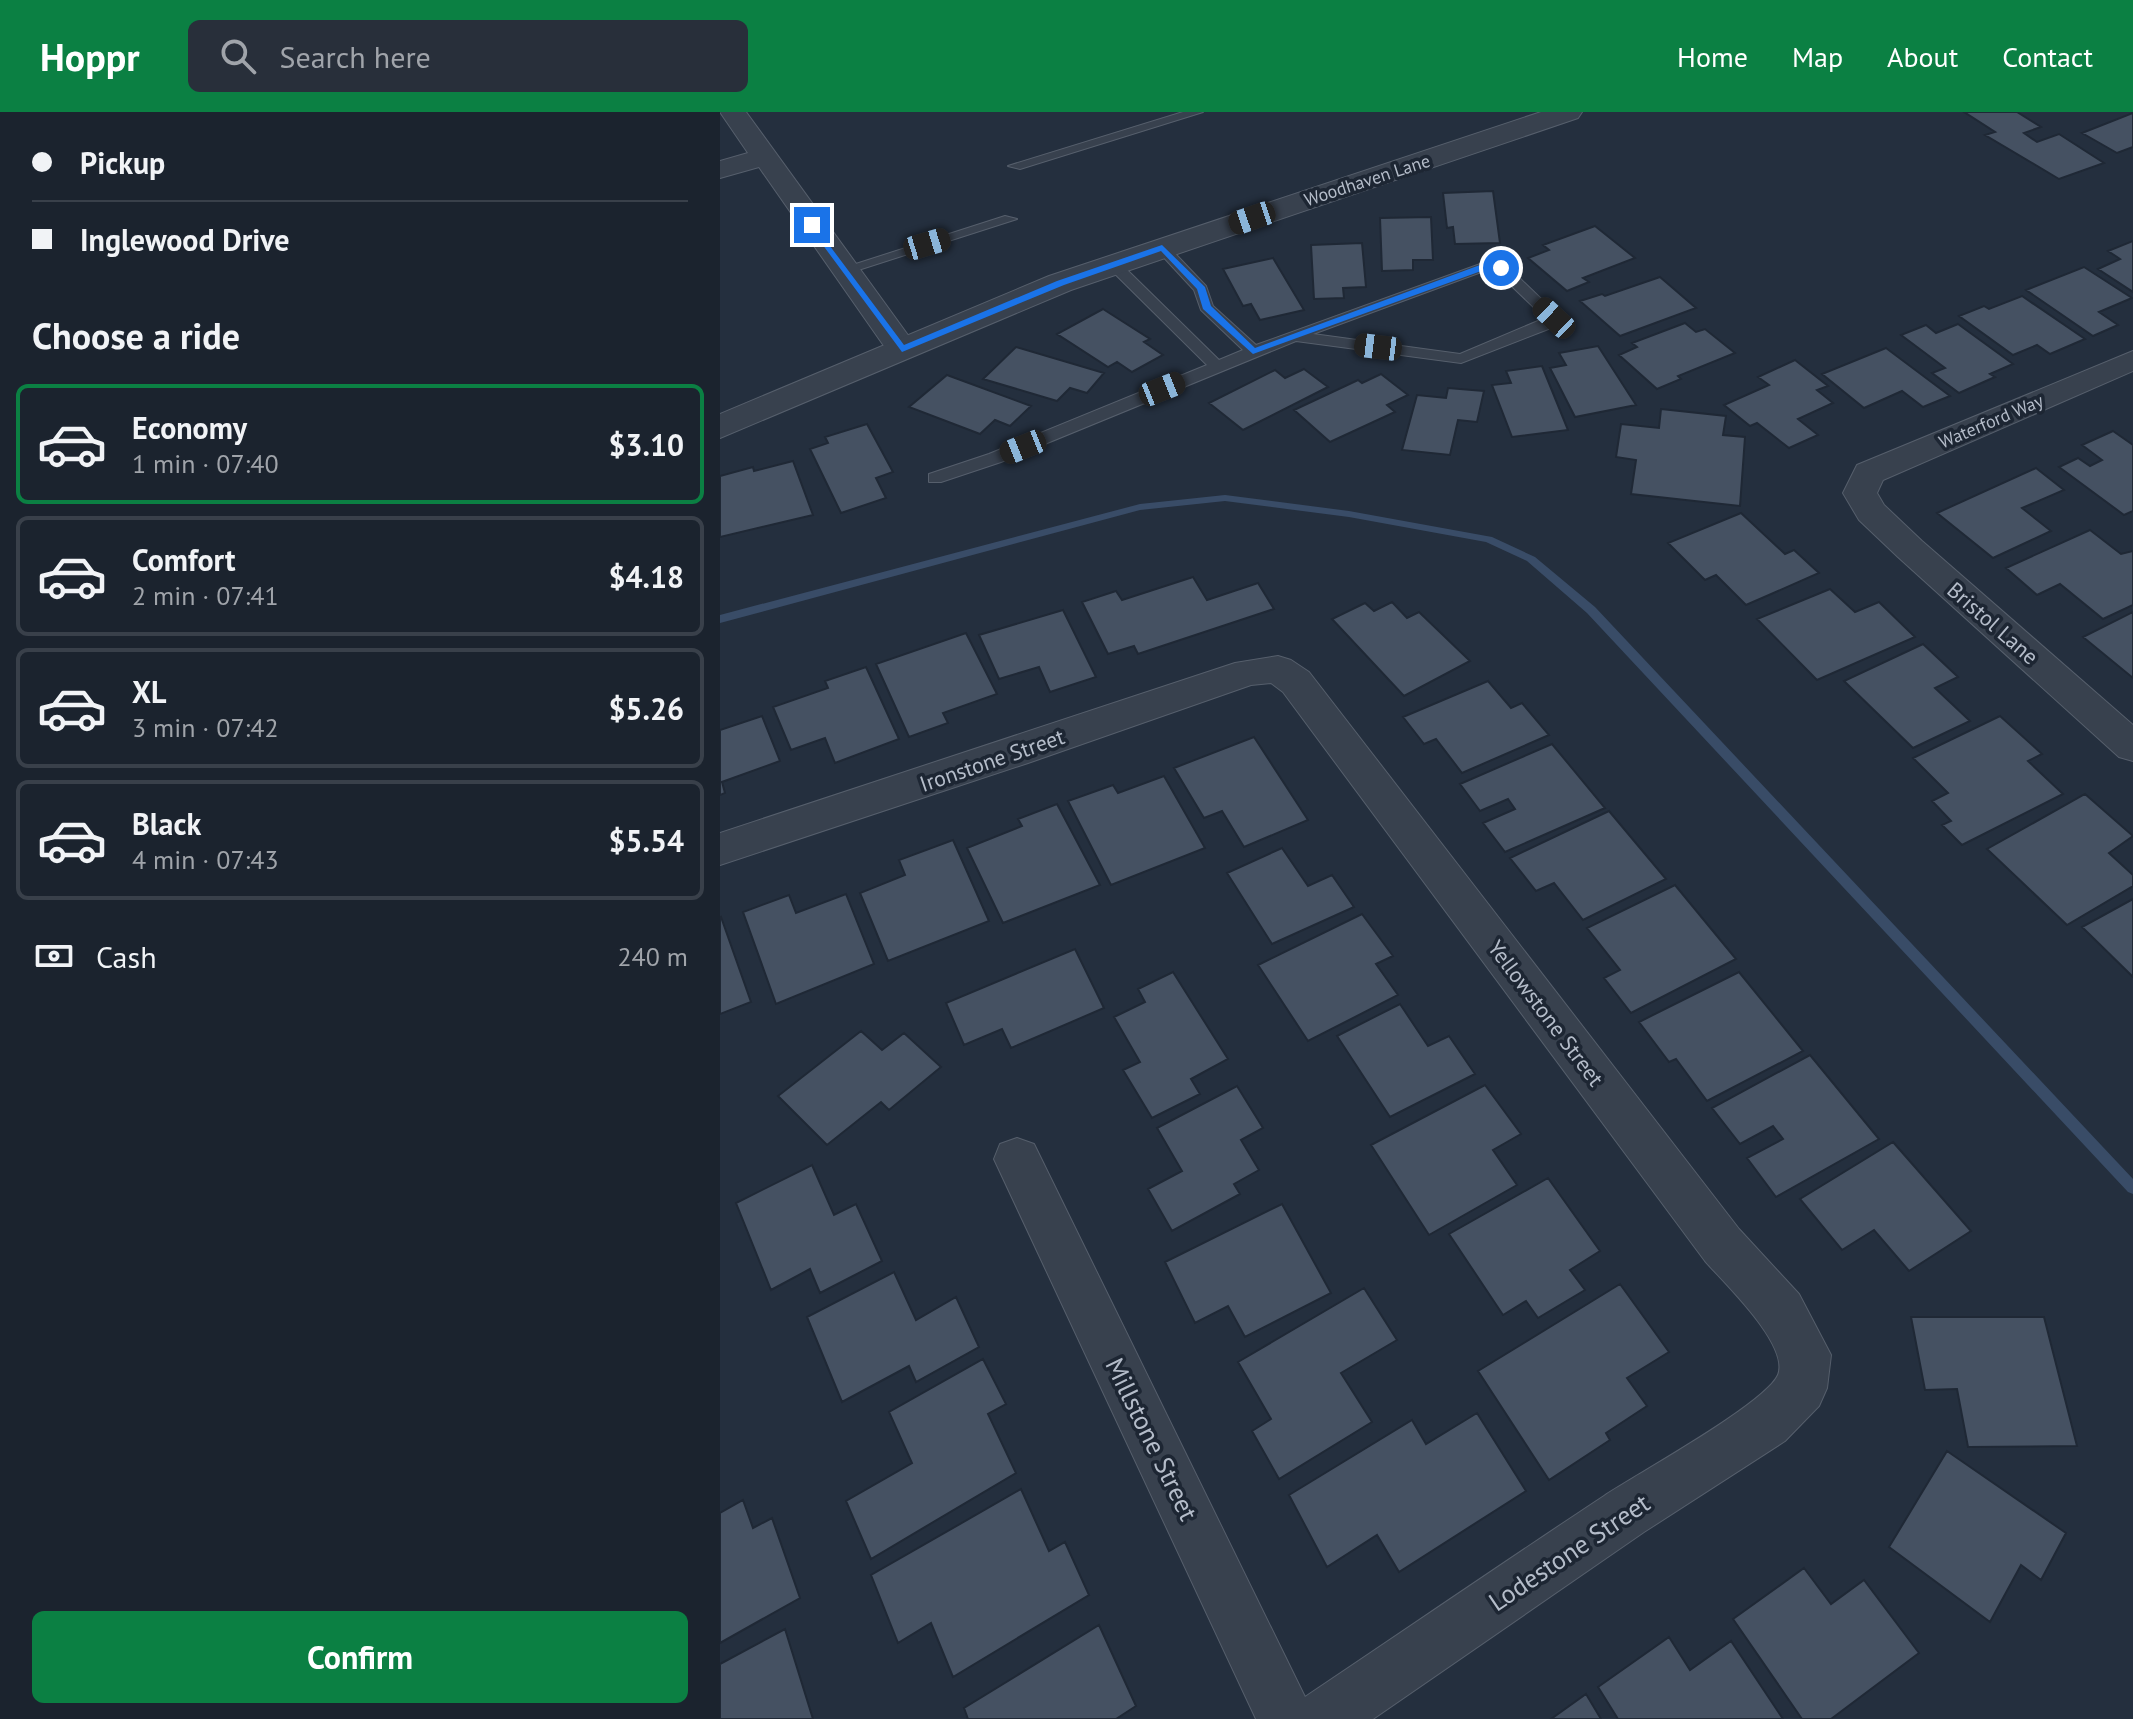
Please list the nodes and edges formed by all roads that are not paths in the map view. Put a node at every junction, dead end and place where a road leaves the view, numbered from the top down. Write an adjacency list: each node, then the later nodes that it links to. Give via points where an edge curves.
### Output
1 (733, 112): 4 (street)
2 (1197, 112): 5 (lane)
3 (1554, 114): 8 (street, Woodhaven Lane)
4 (764, 157): 6 (street); 10 (street)
5 (1015, 166)
6 (720, 170)
7 (1010, 219): 10 (lane)
8 (1162, 248): 9 (street, Woodhaven Lane); 11 (lane, via 1201,289)
9 (1113, 264): 11 (lane, via 1159,312); 13 (street, Woodhaven Lane)
10 (844, 270): 13 (street)
11 (1190, 313): 14 (lane); 16 (lane)
12 (1294, 336): 12 (lane, via 1483,267 1501,268 1554,318 1461,359); 14 (lane)
13 (902, 349): 17 (street, Woodhaven Lane)
14 (1253, 351): 16 (lane)
15 (2133, 360): 19 (street, Waterford Way, via 1869,473)
16 (1217, 366): 18 (lane)
17 (720, 427)
18 (935, 478)
19 (1860, 493): 21 (street, Bristol Lane, via 1871,512 1910,549)
20 (1264, 670): 22 (street, Ironstone Street); 24 (street, Yellowstone Street, via 1278,669 1296,682 1722,1245 1781,1311 1806,1355)
21 (2133, 747)
22 (720, 849)
23 (1017, 1159): 25 (street, Millstone Street)
24 (1803, 1375): 26 (street, Lodestone Street, via 1801,1388 1767,1423)
25 (1286, 1719)
26 (1323, 1719)

